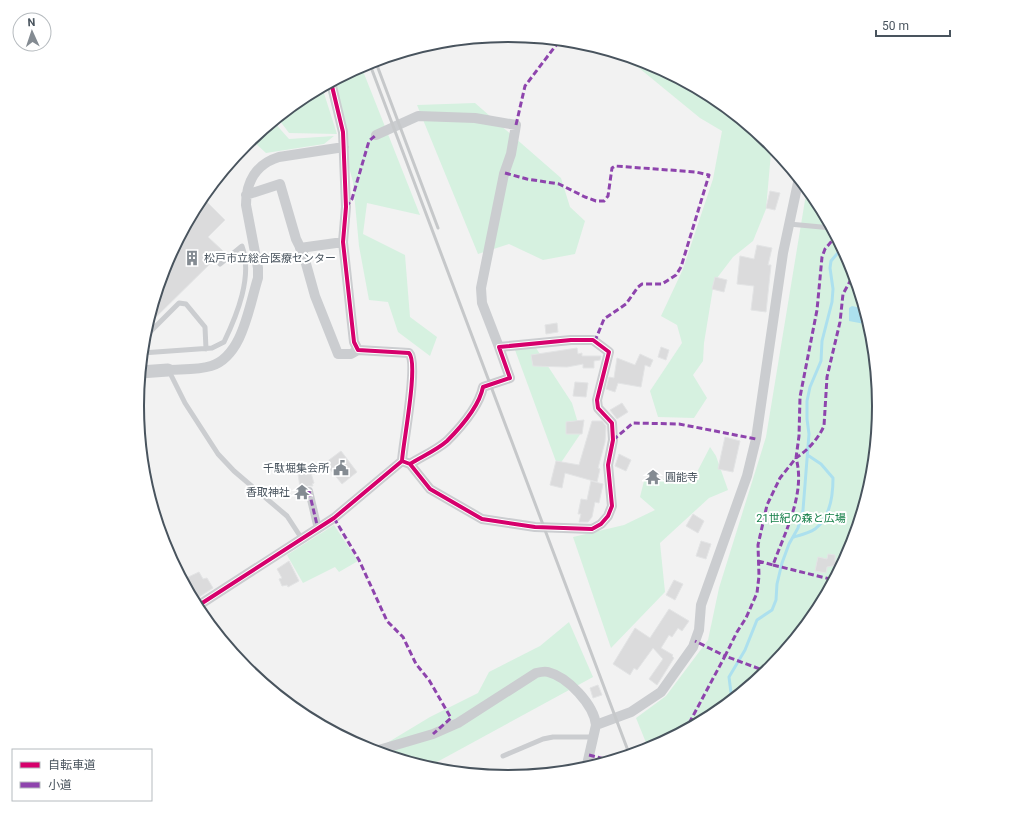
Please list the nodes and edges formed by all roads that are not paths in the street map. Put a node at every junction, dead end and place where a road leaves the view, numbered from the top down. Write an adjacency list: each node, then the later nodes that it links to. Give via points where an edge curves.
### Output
1 (332, 88): 3 (street, via 344,132)
2 (376, 135): 12 (street, via 418,116 443,116 516,125 481,288 482,303)
3 (344, 148): 5 (street, via 270,160 252,176); 8 (street, via 346,207)
4 (797, 185): 6 (street)
5 (246, 195): 9 (street, via 280,184); 16 (street, via 258,278 236,346 227,357 212,366)
6 (788, 224): 7 (lane); 23 (street, via 756,439 746,476 701,605 699,630 693,647 661,692 631,712)
7 (826, 227)
8 (343, 242): 9 (street); 14 (street, via 354,342)
9 (300, 248): 14 (street, via 315,296 338,354 351,354)
10 (220, 264): 13 (lane, via 242,246 247,267 246,279 224,342)
11 (152, 329): 13 (lane, via 179,303 186,304 205,327)
12 (499, 347): 18 (street, via 510,378 483,387 481,397 474,408 446,442); 18 (street, via 593,340 609,352 597,400 598,408 612,423 612,450 608,465 612,506 608,516 592,530 535,527 482,519 430,489)
13 (206, 348): 15 (lane)
14 (358, 350): 18 (street, via 409,353 412,356 410,399 403,448)
15 (148, 353)
16 (168, 370): 17 (street); 21 (lane, via 185,403 218,454 287,516)
17 (145, 372)
18 (406, 463): 20 (street)
19 (309, 491): 20 (street)
20 (318, 529): 21 (street)
21 (302, 539): 22 (street)
22 (201, 604)
23 (596, 725): 24 (street); 25 (street, via 595,718 580,694 565,679 547,671 536,673 458,723 433,734)
24 (593, 737): 26 (lane, via 543,739); 27 (street)
25 (383, 749)
26 (503, 756)
27 (587, 762)

